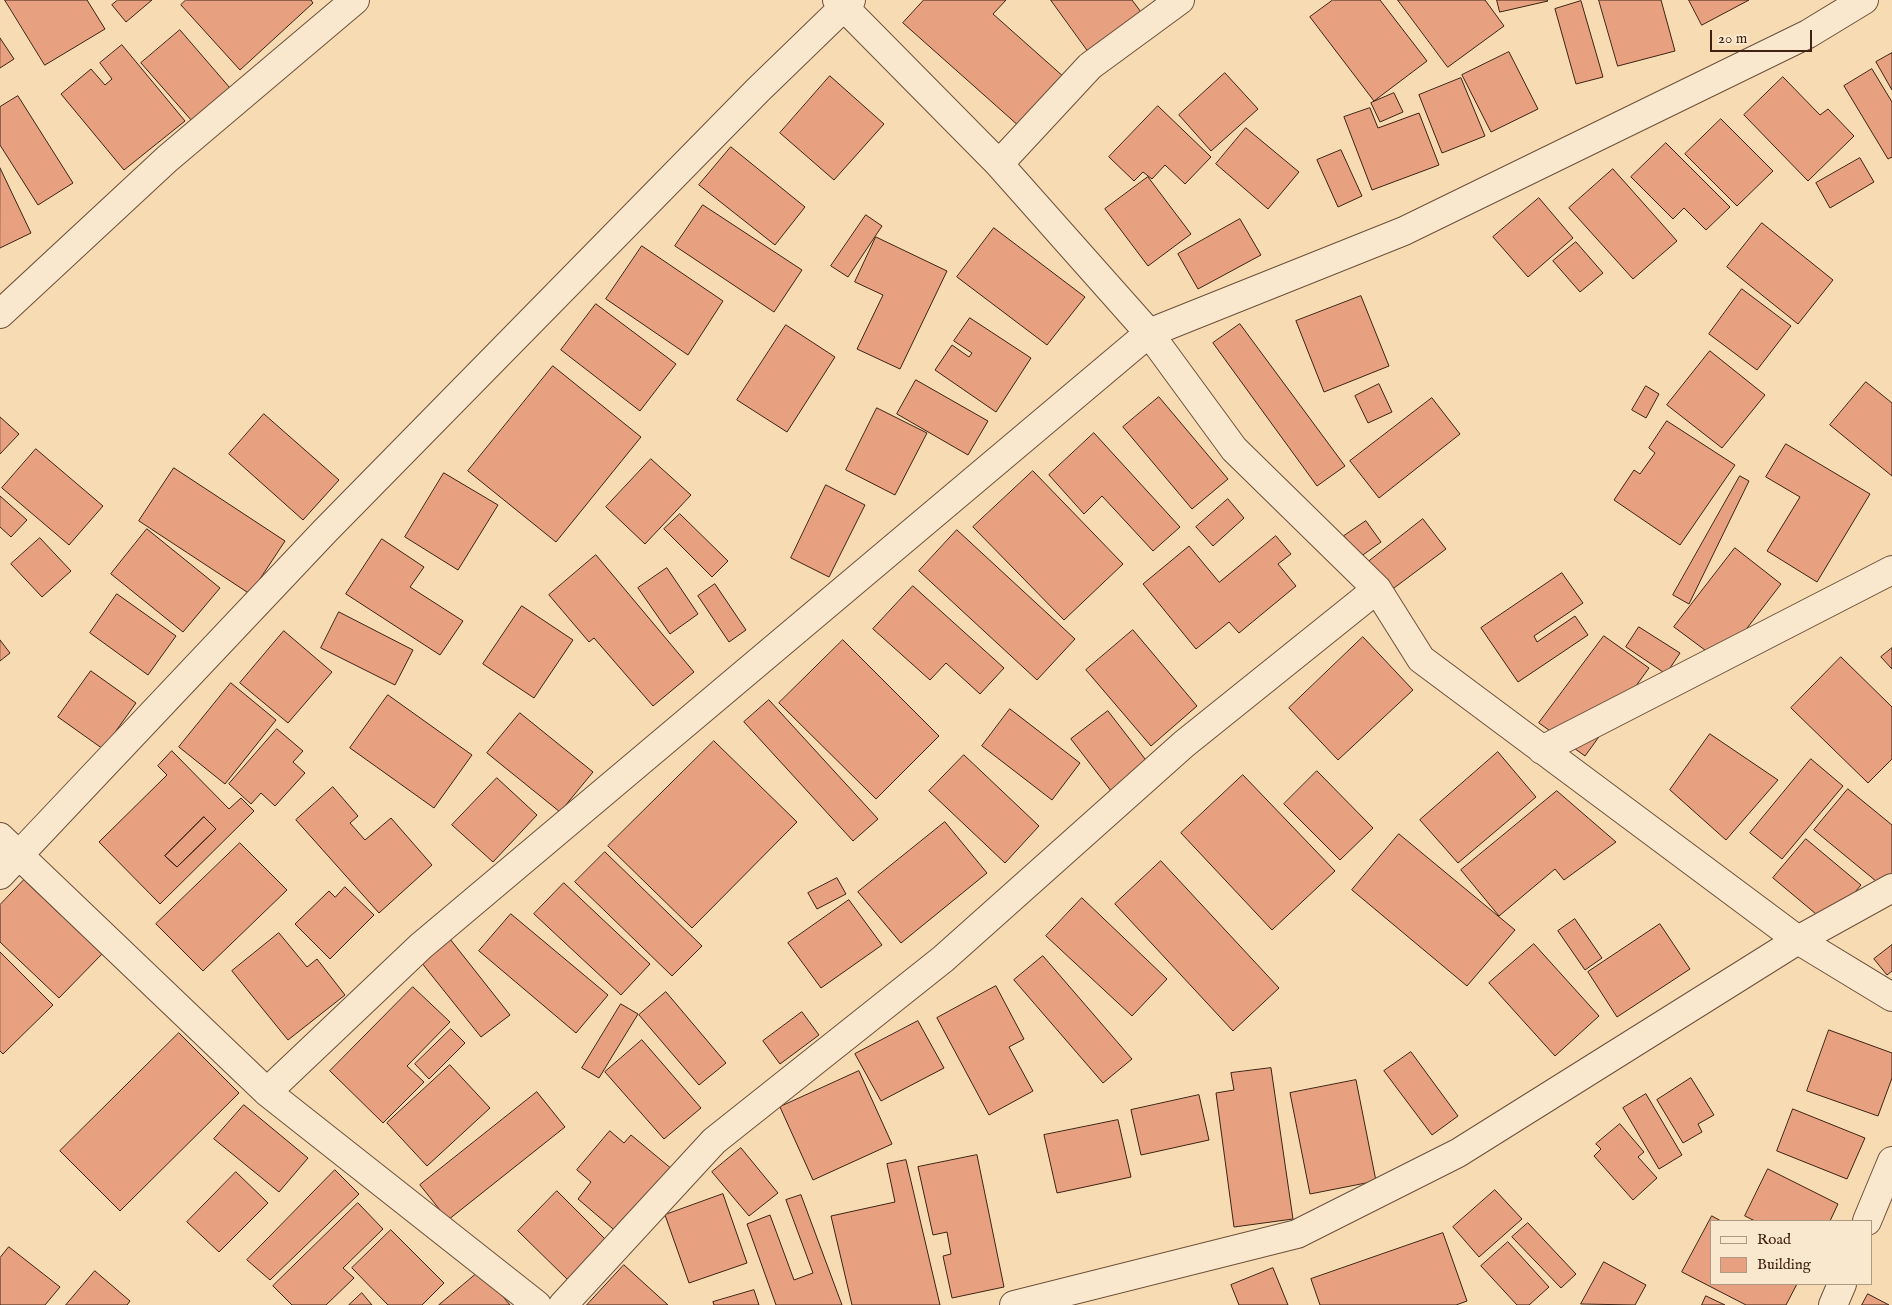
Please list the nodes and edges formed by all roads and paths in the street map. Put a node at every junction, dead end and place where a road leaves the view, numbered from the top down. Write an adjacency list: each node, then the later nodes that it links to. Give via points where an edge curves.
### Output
1 (355, 0): 6 (street, via 168,159)
2 (1180, 0): 5 (street, via 1090,66)
3 (1864, 0): 7 (street, via 1808,34 1404,232)
4 (844, 2): 5 (street); 12 (street, via 325,532)
5 (999, 164): 7 (street)
6 (0, 314)
7 (1149, 333): 9 (street, via 1234,449); 16 (street, via 422,946)
8 (1892, 570): 10 (street)
9 (1377, 589): 10 (street, via 1421,659); 21 (street, via 1184,744 943,959 714,1141)
10 (1542, 750): 14 (street)
11 (0, 837): 12 (street)
12 (9, 866): 16 (street)
13 (1892, 888): 14 (street)
14 (1798, 940): 15 (street); 22 (street, via 1458,1153 1297,1234)
15 (1892, 998)
16 (266, 1092): 20 (street)
17 (1892, 1161): 18 (street)
18 (1867, 1220)
19 (1842, 1285): 23 (street)
20 (537, 1305)
21 (563, 1305)
22 (1014, 1305)
23 (1833, 1305)

